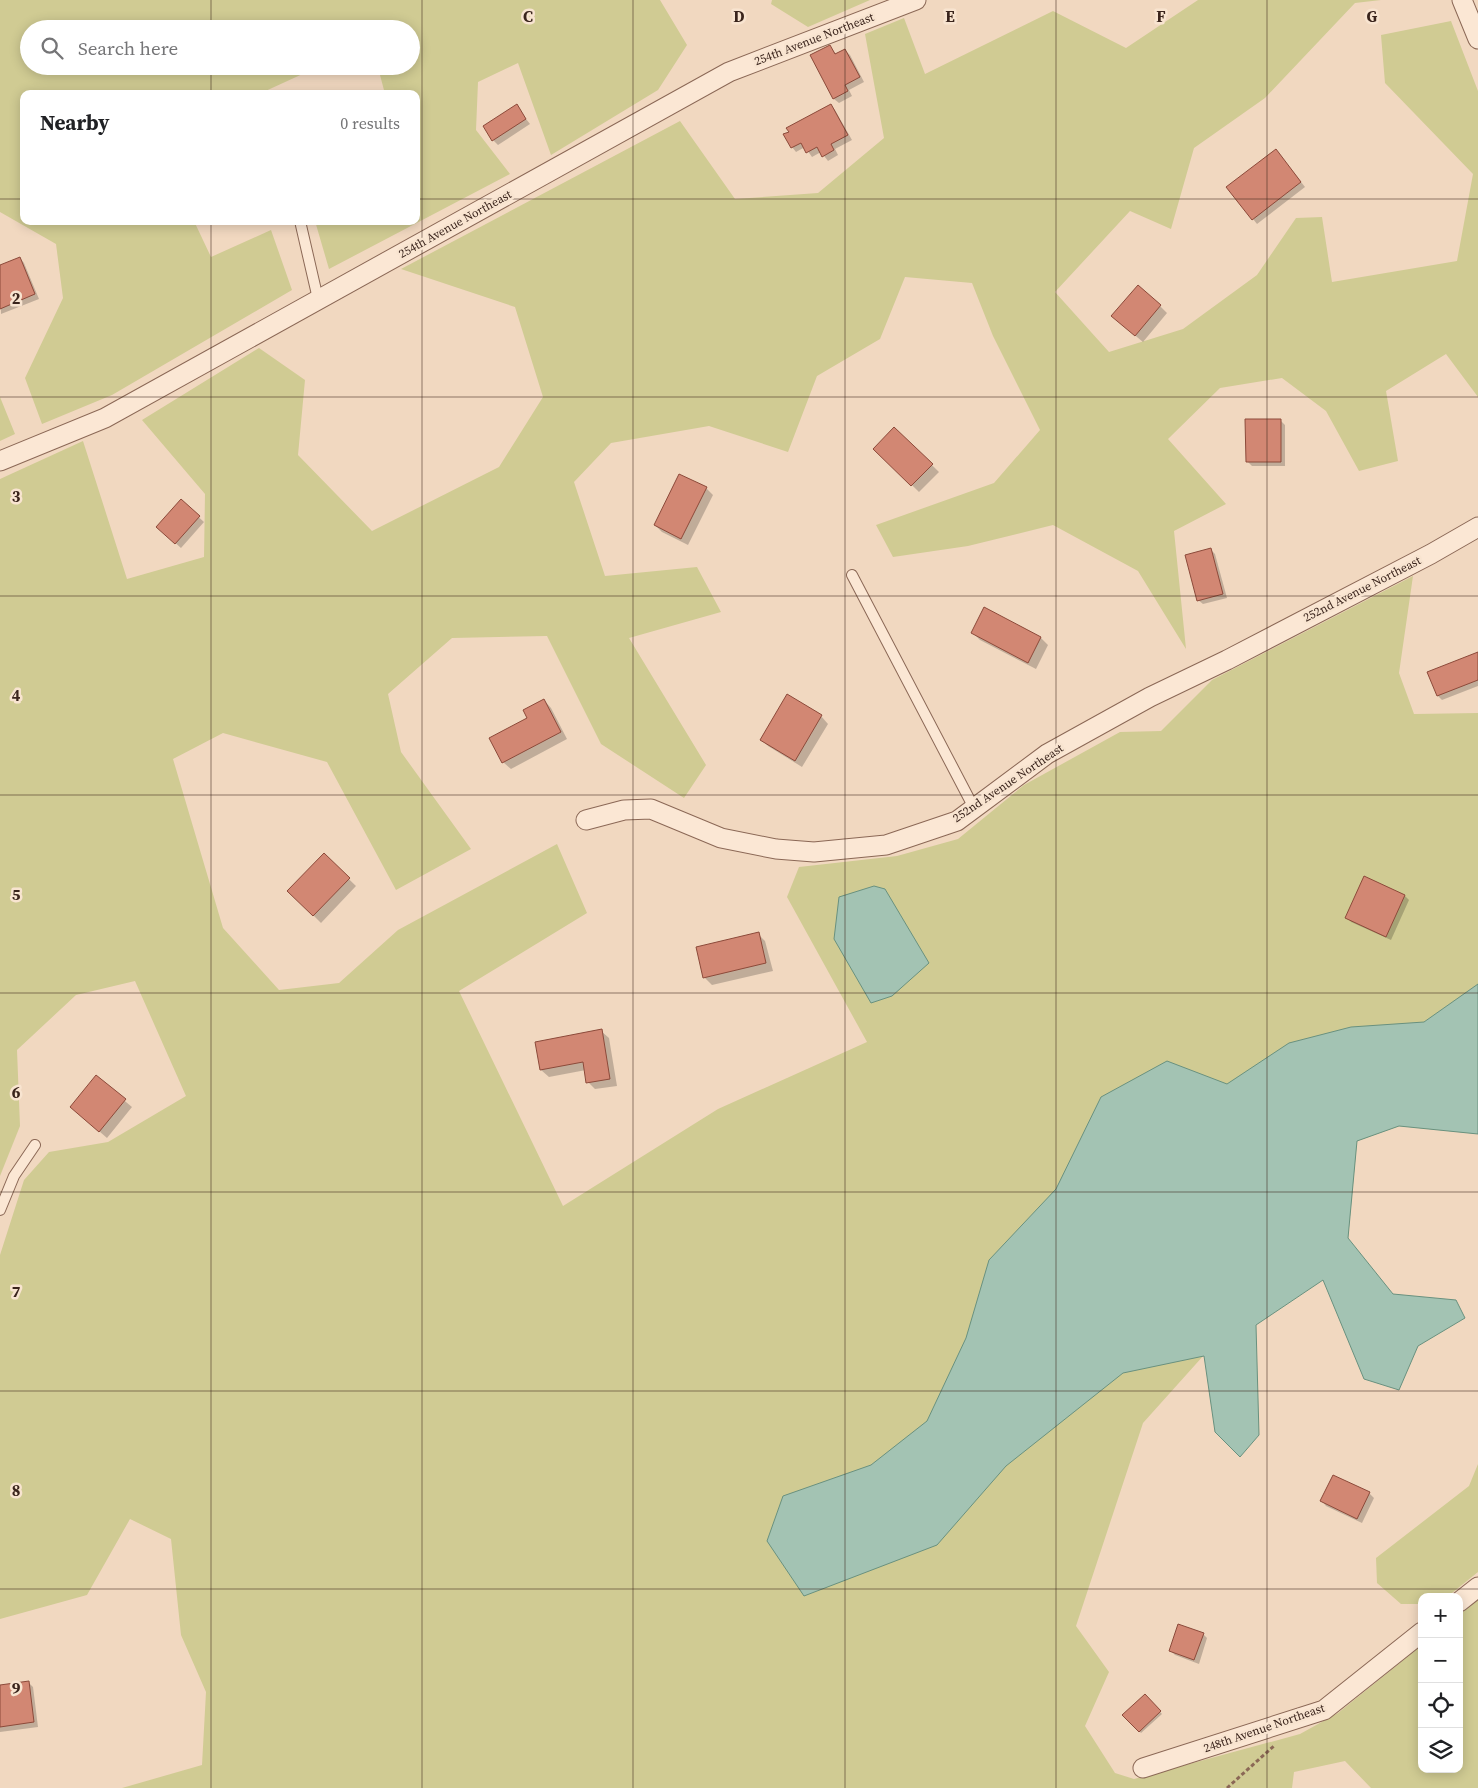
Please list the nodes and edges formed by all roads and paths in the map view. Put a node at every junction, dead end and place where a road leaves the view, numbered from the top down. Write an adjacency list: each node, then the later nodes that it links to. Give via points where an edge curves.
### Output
1 (916, 0): 5 (street, 254th Avenue Northeast, via 729,72)
2 (1462, 0): 3 (street)
3 (1478, 39)
4 (301, 225): 5 (lane)
5 (318, 299): 6 (street, 254th Avenue Northeast, via 105,418)
6 (0, 461)
7 (1478, 527): 9 (street, 252nd Avenue Northeast, via 1227,660 1150,696 1047,754)
8 (852, 575): 9 (lane)
9 (974, 808): 10 (street, 252nd Avenue Northeast, via 957,821 886,845 814,852 776,849 721,838 651,808 624,810)
10 (586, 820)
11 (35, 1145): 12 (lane, via 14,1176)
12 (0, 1210)
13 (1478, 1587): 14 (street)
14 (1463, 1599)
15 (1418, 1635): 17 (street, 248th Avenue Northeast, via 1324,1710)
16 (1281, 1740): 18 (path)
17 (1143, 1768)
18 (1227, 1788)

